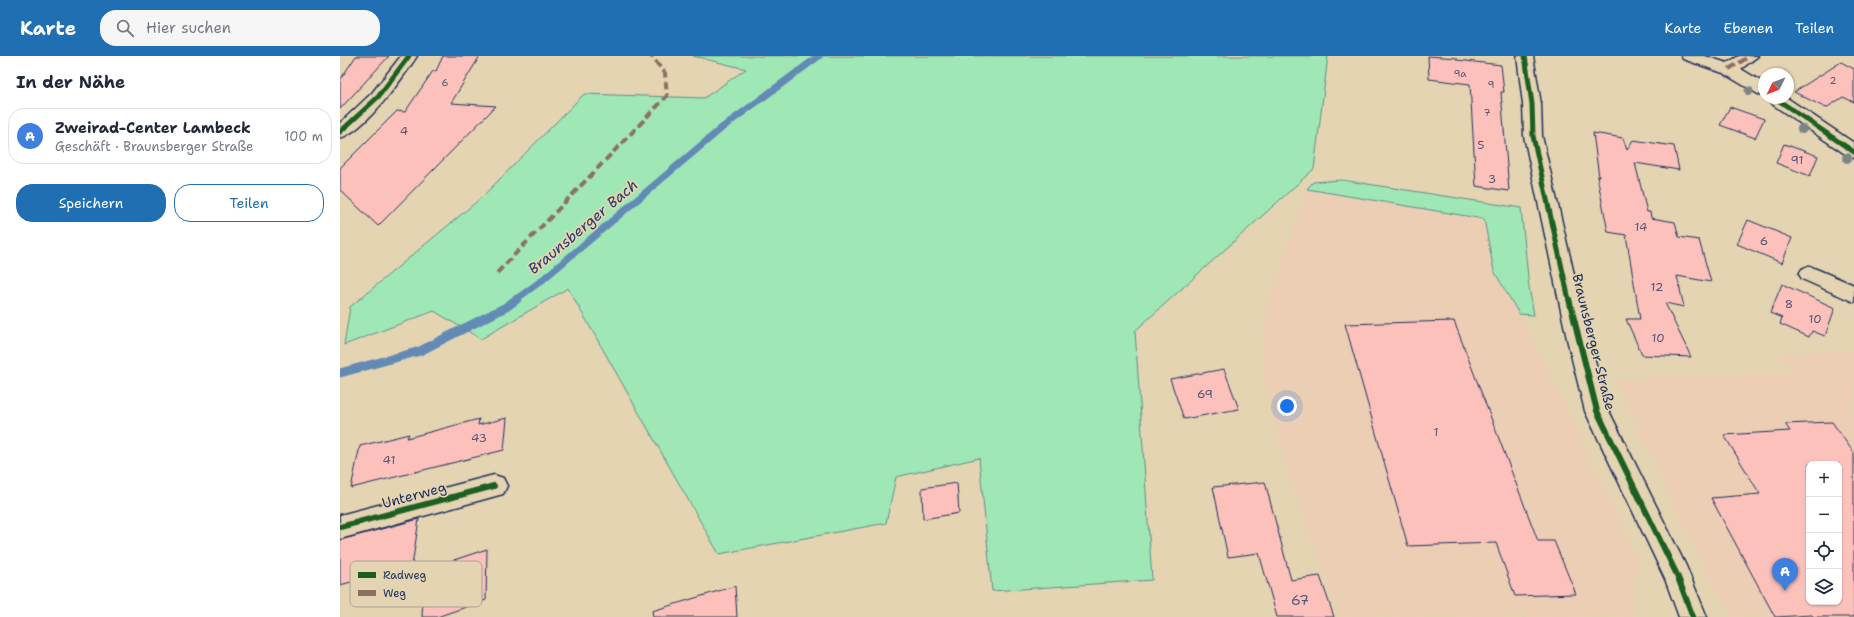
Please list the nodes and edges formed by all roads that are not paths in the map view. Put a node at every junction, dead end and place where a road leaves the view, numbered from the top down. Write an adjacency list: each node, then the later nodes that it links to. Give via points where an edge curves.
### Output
1 (409, 56): 8 (street, via 392,82 362,115)
2 (1525, 56): 14 (street, Braunsberger Straße, via 1532,104 1533,136 1578,339 1597,410)
3 (1688, 56): 5 (street)
4 (1750, 56): 5 (street)
5 (1729, 69): 6 (street)
6 (1758, 86)
7 (1784, 104): 9 (street)
8 (340, 132)
9 (1854, 152)
10 (1810, 274): 11 (street)
11 (1854, 294)
12 (494, 486): 13 (street, Unterweg)
13 (340, 527)
14 (1693, 617)

